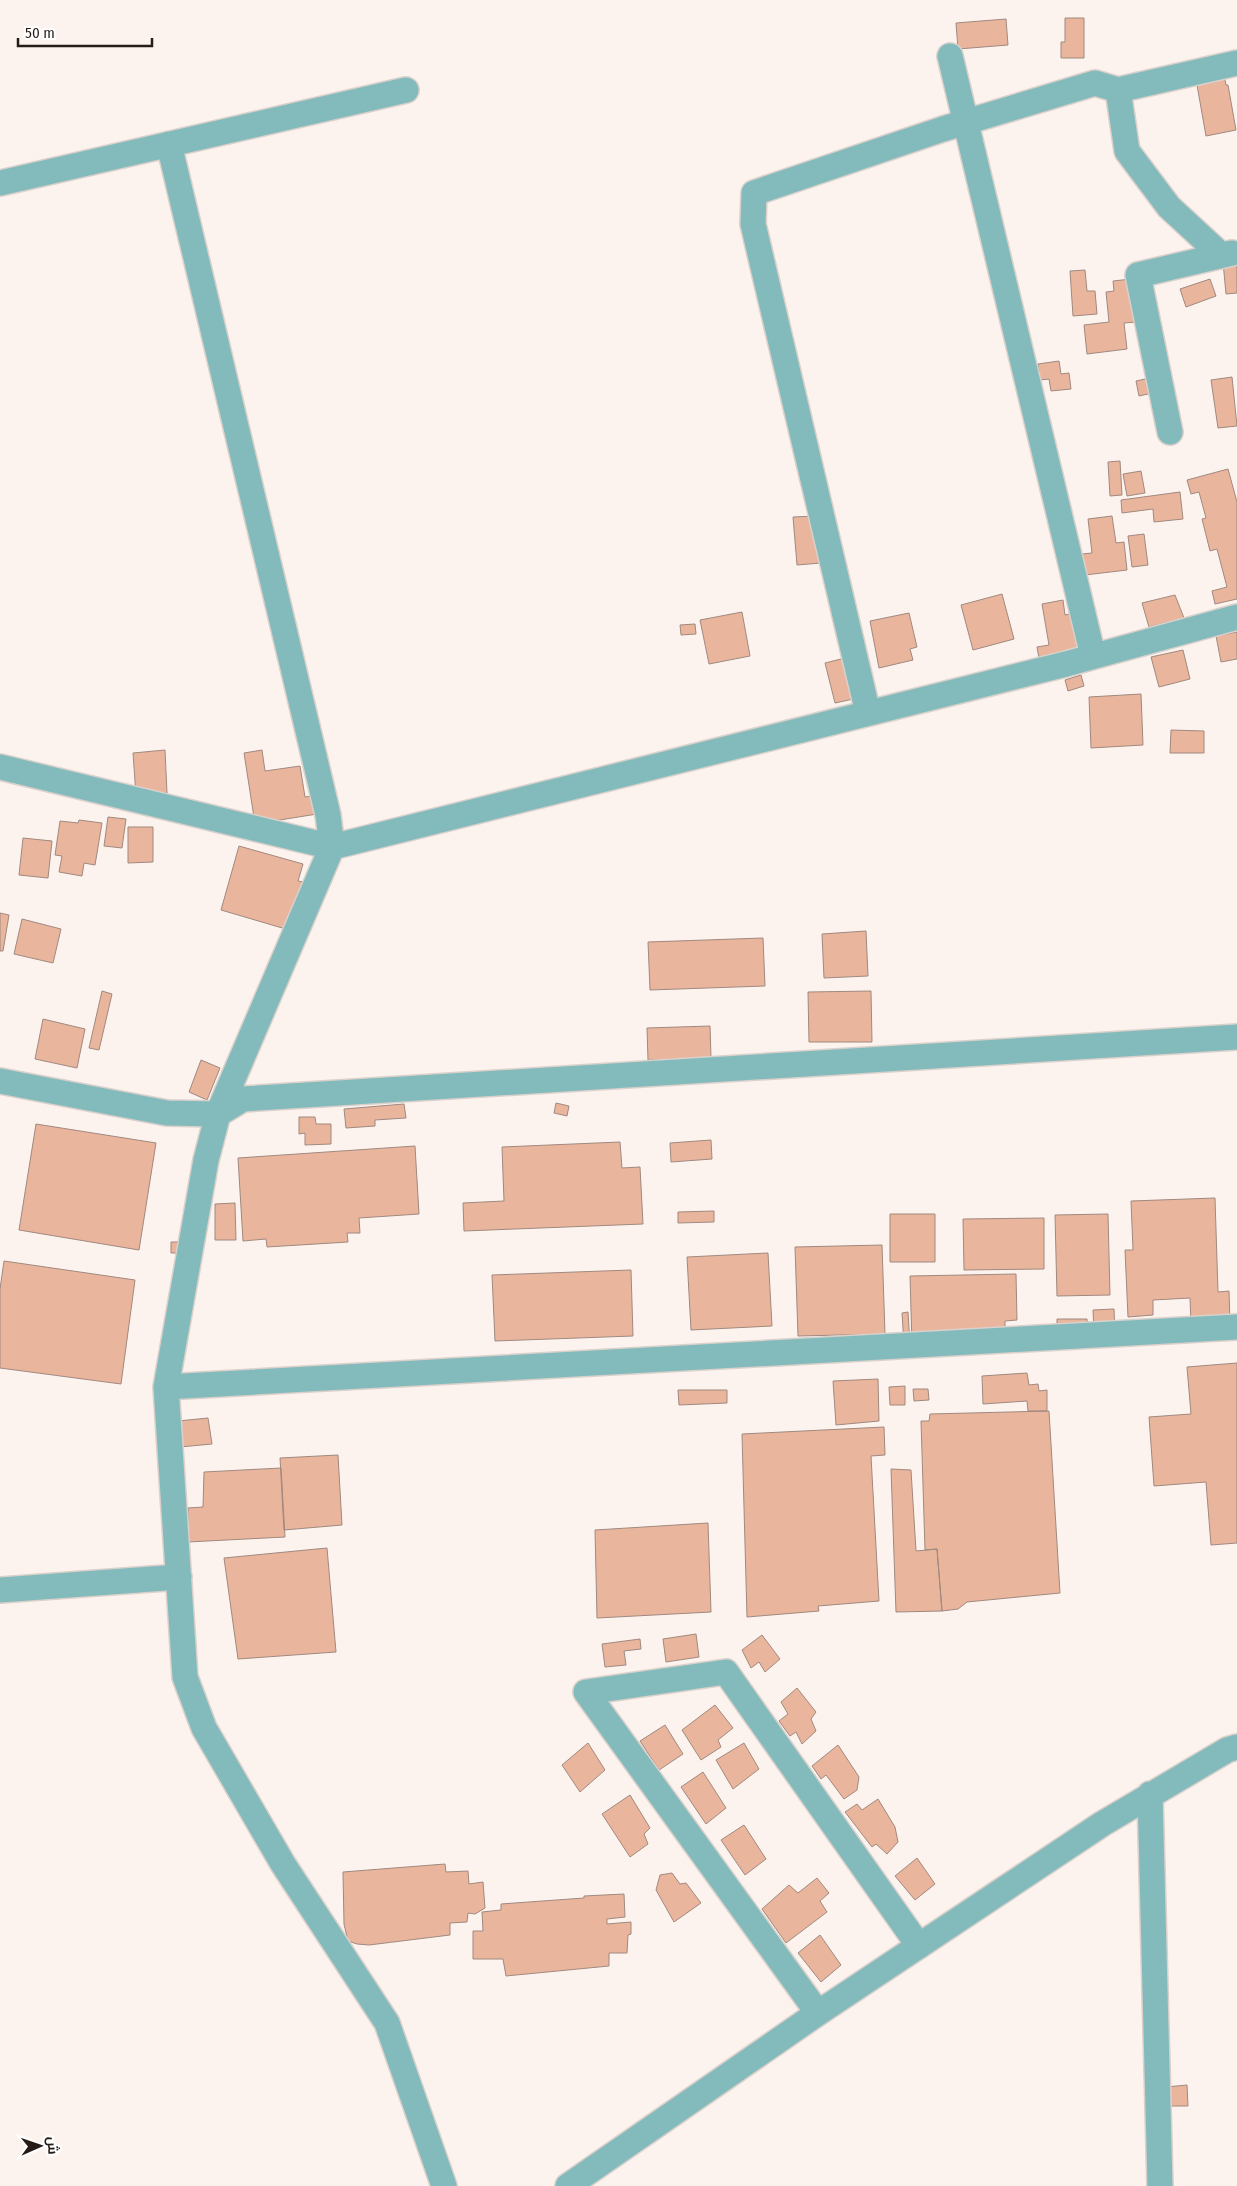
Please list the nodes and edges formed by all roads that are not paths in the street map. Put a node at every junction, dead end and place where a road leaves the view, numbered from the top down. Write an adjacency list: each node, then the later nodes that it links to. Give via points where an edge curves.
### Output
1 (950, 56): 5 (street)
2 (1237, 63): 4 (street)
3 (406, 90): 6 (street)
4 (1118, 90): 5 (street, via 1095,83); 8 (street, via 1127,151 1169,207)
5 (966, 122): 11 (street); 12 (street, via 754,193 753,224)
6 (169, 144): 7 (street); 14 (street, via 328,815)
7 (0, 183)
8 (1229, 254): 9 (street, via 1138,275)
9 (1170, 432)
10 (1237, 617): 11 (street)
11 (1093, 656): 12 (street)
12 (868, 713): 14 (street)
13 (0, 767): 14 (street)
14 (332, 847): 17 (street)
15 (1237, 1036): 17 (street, via 243,1099)
16 (0, 1081): 17 (street, via 167,1113)
17 (218, 1114): 19 (street, via 206,1160)
18 (1237, 1327): 19 (street)
19 (166, 1387): 20 (street)
20 (179, 1577): 21 (street); 26 (street, via 185,1677 204,1728 283,1864 387,2023)
21 (0, 1590)
22 (1237, 1747): 23 (street)
23 (1150, 1794): 24 (street); 28 (street)
24 (919, 1946): 25 (street); 25 (street, via 726,1672 586,1692)
25 (818, 2012): 27 (street)
26 (444, 2186)
27 (568, 2186)
28 (1160, 2186)

